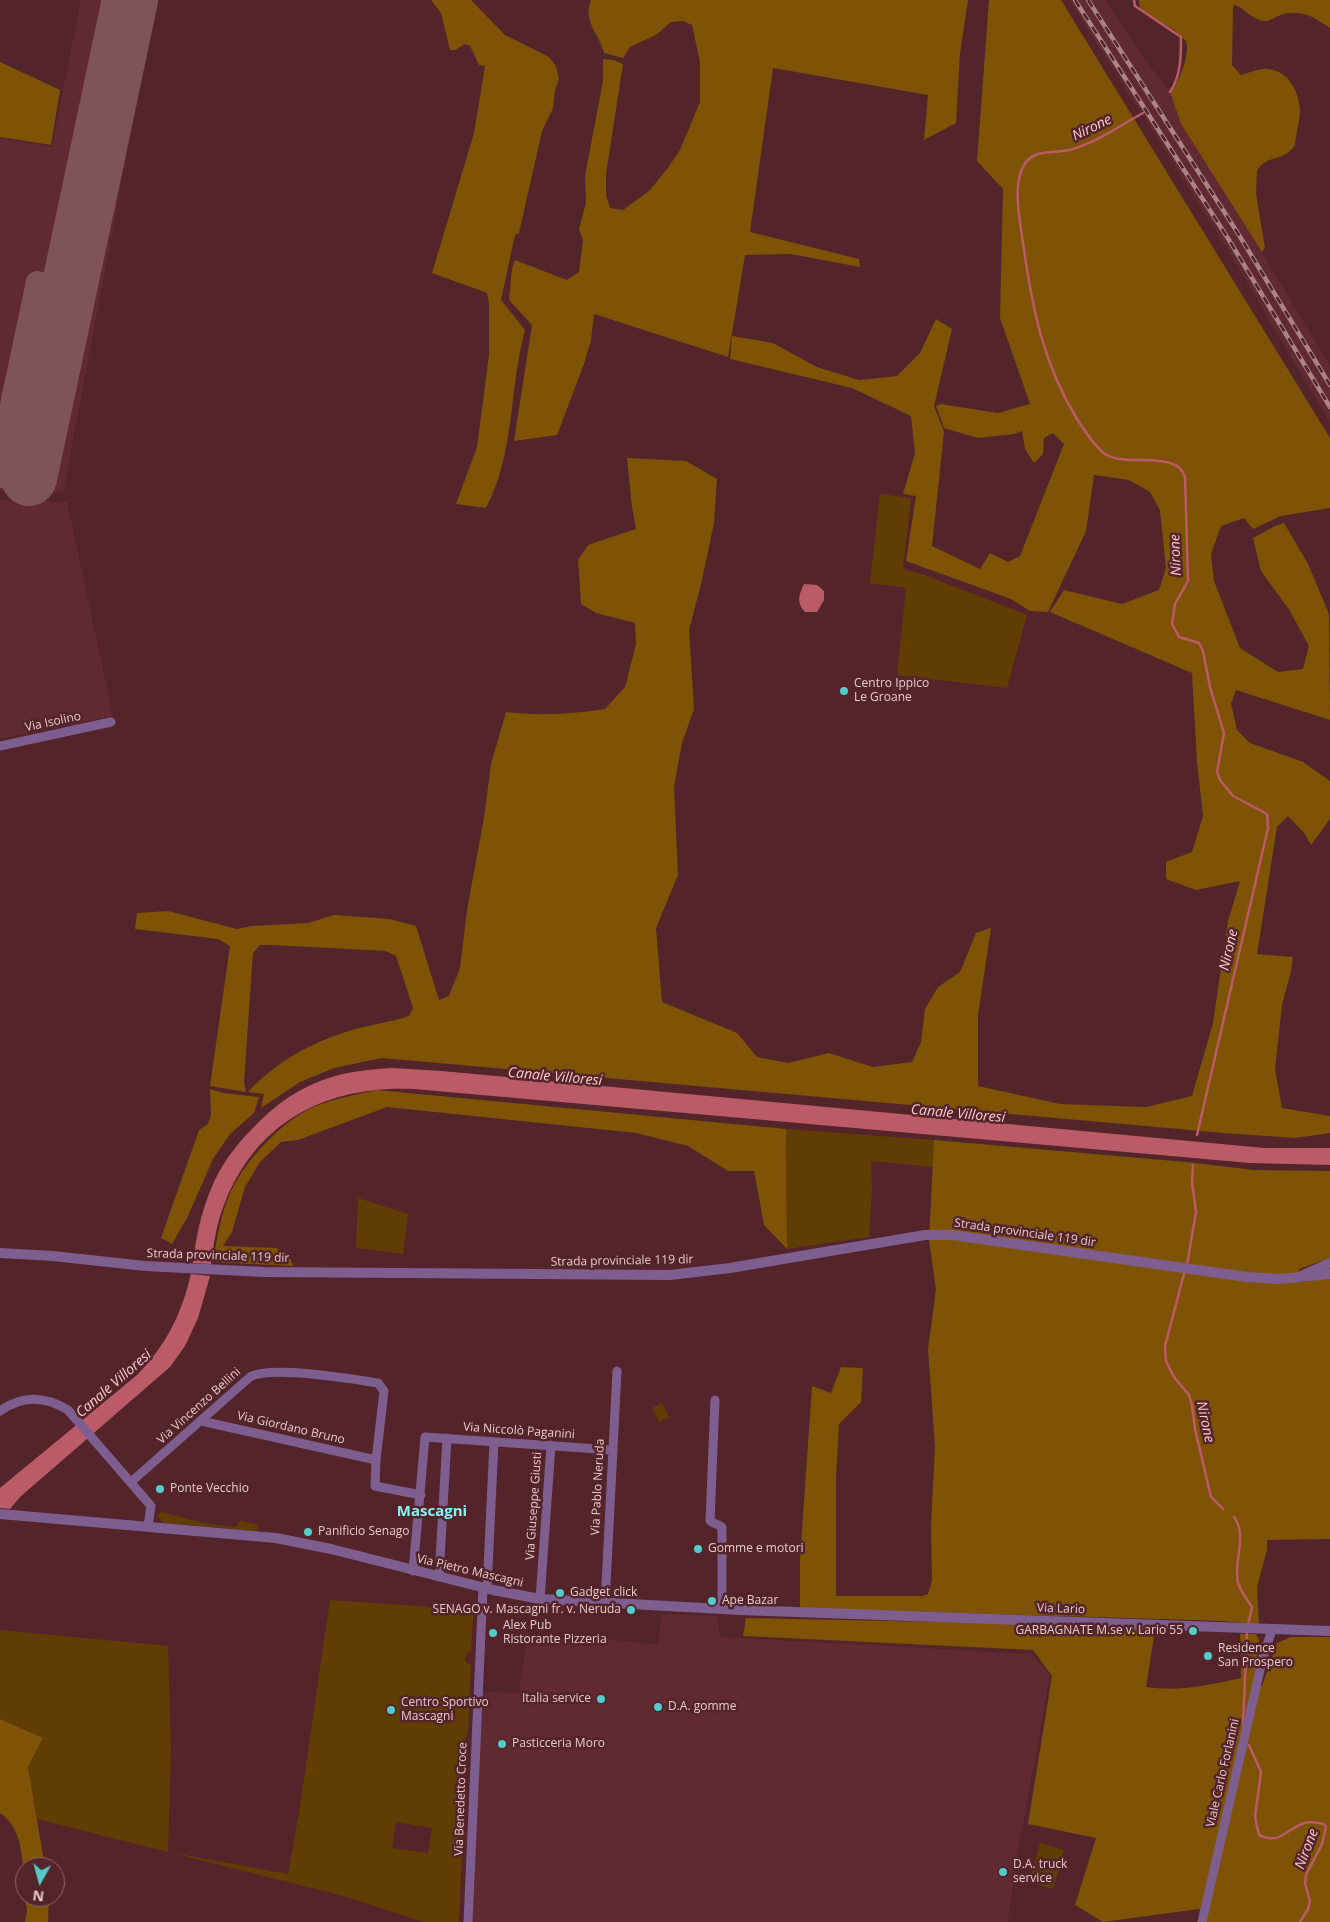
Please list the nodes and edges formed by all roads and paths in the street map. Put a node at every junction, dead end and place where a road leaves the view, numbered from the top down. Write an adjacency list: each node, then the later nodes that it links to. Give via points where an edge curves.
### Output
1 (111, 722): 2 (street, Via Isolino)
2 (0, 746)
3 (0, 1253): 6 (street, Strada provinciale 119 dir, via 226,1270 670,1275 925,1235 952,1235 1264,1279)
4 (1330, 1263): 6 (street, Strada provinciale 119 dir)
5 (1330, 1274): 6 (street, Strada provinciale 119 dir)
6 (1299, 1276)
7 (617, 1371): 14 (street, Via Pablo Neruda)
8 (715, 1400): 25 (street, via 710,1521 722,1527)
9 (0, 1411): 16 (street, via 24,1399 58,1404 75,1417)
10 (201, 1421): 15 (street, Via Giordano Bruno); 15 (street, Via Vincenzo Bellini, via 256,1374 331,1376 378,1383 384,1391); 16 (street, Via Vincenzo Bellini)
11 (446, 1438): 12 (street, Via Niccolò Paganini); 17 (street, Via Niccolò Paganini, via 425,1436); 21 (street)
12 (494, 1442): 13 (street, Via Niccolò Paganini); 22 (street, Via Benedetto Croce)
13 (551, 1445): 14 (street, Via Niccolò Paganini); 23 (street, Via Giuseppe Giusti)
14 (612, 1450): 24 (street, Via Pablo Neruda)
15 (376, 1460): 17 (street, via 374,1486)
16 (131, 1482): 19 (street, via 151,1506)
17 (421, 1495): 20 (street)
18 (1, 1514): 19 (street, Via Pietro Mascagni)
19 (148, 1526): 20 (street, Via Pietro Mascagni, via 294,1541)
20 (413, 1571): 21 (street, Via Pietro Mascagni)
21 (440, 1577): 22 (street, Via Pietro Mascagni)
22 (485, 1588): 23 (street, Via Pietro Mascagni); 29 (street, Via Benedetto Croce)
23 (540, 1599): 24 (street, Via Pietro Mascagni)
24 (605, 1604): 25 (street, Via Pietro Mascagni)
25 (722, 1609): 26 (street, Via Pietro Mascagni)
26 (790, 1611): 27 (street, Via Lario)
27 (1272, 1630): 28 (street, Via Lario); 30 (street, Viale Carlo Forlanini, via 1263,1656)
28 (1330, 1631)
29 (468, 1922)
30 (1202, 1922)

